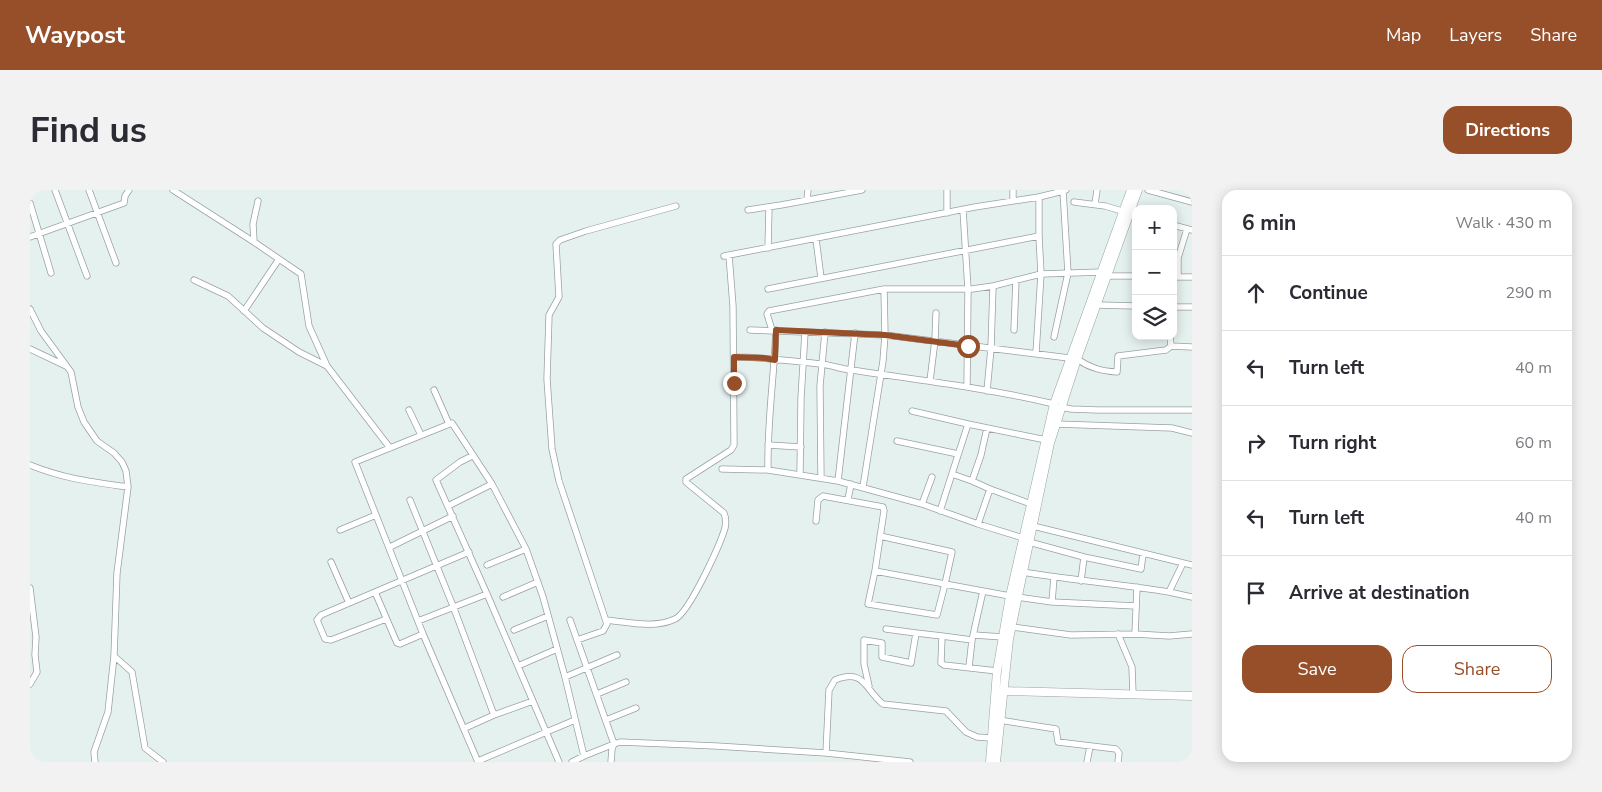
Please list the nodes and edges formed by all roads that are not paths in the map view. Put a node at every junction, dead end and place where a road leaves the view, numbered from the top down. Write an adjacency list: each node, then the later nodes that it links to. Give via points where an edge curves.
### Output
1 (56, 190): 30 (street)
2 (89, 190): 27 (street)
3 (129, 190): 14 (street)
4 (173, 190): 37 (street)
5 (808, 190): 16 (street)
6 (862, 190): 16 (street)
7 (946, 190): 28 (street)
8 (1013, 190): 17 (street)
9 (1065, 190): 15 (street); 44 (street)
10 (1097, 190): 22 (street)
11 (1132, 190): 29 (main road)
12 (1138, 190): 29 (main road)
13 (1148, 190): 20 (street)
14 (124, 193): 27 (street, via 124,202)
15 (1039, 197): 17 (street); 34 (street)
16 (807, 200): 24 (street)
17 (1014, 201): 26 (street)
18 (258, 202): 37 (street, via 253,224)
19 (1074, 202): 22 (street)
20 (1192, 202)
21 (30, 203): 33 (street)
22 (1096, 204): 29 (street)
23 (676, 206): 173 (street, via 578,234 556,244 559,297 549,315 547,379 552,449 559,481)
24 (769, 207): 25 (street); 38 (street)
25 (748, 210)
26 (963, 210): 28 (street); 39 (street)
27 (98, 213): 30 (street); 41 (street)
28 (948, 213): 36 (street)
29 (1130, 213): 46 (main road)
30 (68, 224): 33 (street); 47 (street)
31 (1177, 226): 32 (street)
32 (1190, 230): 42 (street)
33 (39, 234): 35 (street); 43 (street)
34 (1039, 236): 39 (street); 45 (street)
35 (30, 237)
36 (816, 239): 38 (street); 51 (street)
37 (254, 242): 40 (street)
38 (768, 248): 81 (street, via 726,255)
39 (965, 251): 51 (street); 57 (street)
40 (279, 259): 63 (street); 86 (street, via 301,274 309,326)
41 (116, 263)
42 (1177, 264)
43 (51, 273)
44 (1068, 273): 45 (street); 46 (street); 72 (street)
45 (1041, 274): 53 (street); 80 (street)
46 (1104, 274): 48 (street); 58 (main road); 82 (main road)
47 (88, 276)
48 (1132, 276)
49 (1177, 277): 50 (street)
50 (1192, 277)
51 (821, 278): 55 (street)
52 (194, 280): 63 (street, via 228,296)
53 (1016, 280): 54 (street); 67 (street)
54 (993, 286): 57 (street); 78 (street)
55 (768, 289)
56 (884, 289): 57 (street); 66 (street, via 769,312); 71 (street)
57 (968, 289): 75 (street)
58 (1097, 305): 59 (street); 82 (main road)
59 (1132, 306)
60 (1192, 306): 61 (street)
61 (1177, 307)
62 (30, 309): 87 (street, via 41,331)
63 (244, 311): 86 (street, via 299,352)
64 (936, 313): 73 (street)
65 (750, 330): 66 (street)
66 (774, 330): 68 (street); 83 (street)
67 (1014, 330)
68 (805, 332): 69 (street); 84 (street)
69 (825, 332): 70 (street); 85 (street)
70 (855, 333): 71 (street); 88 (street)
71 (885, 335): 73 (street); 89 (street)
72 (1054, 337)
73 (935, 340): 75 (street); 90 (street)
74 (1170, 340): 76 (street)
75 (968, 346): 78 (street); 91 (street)
76 (1170, 346): 77 (street); 82 (street, via 1166,350 1118,356 1117,372 1100,370)
77 (1192, 347)
78 (991, 348): 80 (street); 93 (street)
79 (31, 350): 87 (street)
80 (1036, 353): 82 (street)
81 (734, 357): 83 (street); 173 (street, via 734,445 686,479 726,517 725,528 701,582 676,619 651,624)
82 (1074, 359): 94 (main road)
83 (775, 360): 84 (street); 106 (street)
84 (804, 363): 85 (street); 107 (street)
85 (822, 364): 88 (street); 116 (street)
86 (327, 366): 108 (street)
87 (68, 367): 122 (street, via 84,422 97,441 122,462)
88 (850, 370): 89 (street); 118 (street)
89 (881, 373): 90 (street); 123 (street)
90 (930, 381): 91 (street)
91 (966, 387): 93 (street)
92 (434, 390): 98 (street)
93 (987, 391): 94 (street)
94 (1058, 405): 96 (street, via 1071,410); 100 (main road); 105 (main road)
95 (409, 410): 103 (street)
96 (1192, 410)
97 (912, 411): 99 (street)
98 (449, 424): 103 (street); 110 (street, via 452,423)
99 (968, 424): 101 (street); 109 (street)
100 (1056, 424): 102 (street, via 1172,428); 135 (main road)
101 (987, 428): 105 (street); 119 (street)
102 (1192, 433)
103 (421, 435): 108 (street)
104 (897, 440): 109 (street)
105 (1046, 440): 128 (main road)
106 (768, 445): 107 (street); 113 (street)
107 (801, 447): 115 (street)
108 (390, 448): 131 (street, via 355,462)
109 (958, 454): 114 (street)
110 (472, 456): 120 (street); 129 (street, via 436,480)
111 (30, 465): 122 (street, via 57,476)
112 (722, 469): 113 (street)
113 (768, 470): 115 (street)
114 (952, 474): 119 (street); 130 (street)
115 (800, 475): 116 (street)
116 (821, 478): 118 (street)
117 (932, 478): 127 (street)
118 (838, 481): 121 (street)
119 (972, 481): 124 (street)
120 (492, 484): 129 (street); 141 (street)
121 (851, 484): 123 (street); 125 (street)
122 (128, 487): 189 (street, via 117,573)
123 (863, 487): 127 (street)
124 (990, 489): 128 (street); 134 (street)
125 (848, 499): 133 (street, via 820,497); 138 (street, via 883,507)
126 (410, 500): 137 (street)
127 (922, 504): 130 (street)
128 (1031, 504): 139 (main road)
129 (448, 506): 132 (street)
130 (940, 510): 134 (street)
131 (376, 515): 136 (street); 140 (street)
132 (453, 516): 137 (street); 142 (street)
133 (816, 521)
134 (978, 524): 139 (street)
135 (1033, 526): 139 (main road); 143 (street)
136 (340, 530)
137 (422, 531): 140 (street); 149 (street)
138 (880, 536): 150 (street); 156 (street, via 952,552)
139 (1026, 540): 144 (street); 151 (main road); 163 (main road)
140 (390, 548): 154 (street)
141 (526, 549): 147 (street); 155 (street)
142 (468, 552): 149 (street); 162 (street)
143 (1144, 554): 144 (street, via 1140,570); 146 (street)
144 (1084, 557): 153 (street)
145 (331, 562): 166 (street)
146 (1183, 563): 148 (street); 161 (street)
147 (487, 565)
148 (1192, 565)
149 (436, 567): 154 (street); 168 (street)
150 (875, 571): 156 (street); 156 (street, via 868,604 904,611 938,615)
151 (1022, 572): 152 (street); 163 (main road)
152 (1054, 577): 153 (street); 167 (street)
153 (1081, 581): 157 (street)
154 (401, 582): 160 (street); 174 (street)
155 (538, 582): 164 (street); 170 (street)
156 (945, 584): 159 (street)
157 (1137, 587): 161 (street); 169 (street)
158 (30, 588): 196 (street, via 37,672)
159 (983, 591): 163 (street); 184 (street)
160 (375, 592): 166 (street); 171 (street)
161 (1169, 592): 165 (street)
162 (487, 594): 168 (street); 190 (street)
163 (1014, 596): 167 (street); 175 (main road); 185 (main road)
164 (503, 597)
165 (1192, 597)
166 (349, 602): 171 (street, via 318,617 325,639 331,640)
167 (1052, 602): 169 (street)
168 (453, 606): 174 (street); 204 (street)
169 (1136, 606): 181 (street)
170 (548, 616): 176 (street); 187 (street)
171 (386, 619): 179 (street, via 397,643)
172 (570, 620): 186 (street)
173 (606, 620): 186 (street, via 603,631)
174 (418, 621): 179 (street)
175 (1012, 627): 180 (street, via 1071,635); 198 (main road)
176 (514, 630)
177 (886, 630): 178 (street)
178 (916, 632): 183 (street); 197 (street, via 911,663 882,657 882,643 864,640)
179 (422, 634): 208 (street)
180 (1118, 634): 181 (street); 200 (street, via 1132,667)
181 (1135, 634): 182 (street)
182 (1192, 634)
183 (942, 636): 184 (street); 191 (street, via 941,663)
184 (973, 637): 185 (street); 191 (street)
185 (1003, 637): 193 (main road)
186 (578, 640): 192 (street)
187 (557, 649): 190 (street); 194 (street)
188 (617, 655): 192 (street)
189 (114, 656): 213 (street, via 108,712); 218 (street, via 132,672 145,748)
190 (518, 666): 202 (street)
191 (969, 667): 193 (street)
192 (588, 668): 194 (street); 199 (street)
193 (997, 671): 210 (main road)
194 (565, 677): 205 (street)
195 (626, 682): 199 (street)
196 (30, 684)
197 (868, 686): 210 (street, via 883,704 946,711 966,732); 214 (street, via 850,676 832,683)
198 (1002, 691): 200 (main road); 207 (main road)
199 (597, 694): 206 (street)
200 (1133, 694): 201 (main road)
201 (1192, 696)
202 (533, 701): 204 (street); 209 (street)
203 (636, 708): 206 (street)
204 (494, 715): 208 (street)
205 (575, 720): 209 (street); 215 (street)
206 (606, 720): 211 (street)
207 (999, 720): 212 (street, via 1056,729 1058,742); 225 (main road)
208 (465, 728): 219 (street)
209 (545, 732): 219 (street); 220 (street)
210 (991, 738): 224 (main road)
211 (614, 744): 214 (street); 215 (street); 222 (street)
212 (1090, 746): 226 (street); 227 (street, via 1116,749)
213 (94, 752): 216 (street); 217 (street)
214 (826, 753): 223 (street)
215 (584, 756): 221 (street)
216 (91, 762)
217 (95, 762)
218 (163, 762)
219 (478, 762)
220 (559, 762)
221 (572, 762)
222 (610, 762)
223 (910, 762)
224 (990, 762)
225 (996, 762)
226 (1087, 762)
227 (1118, 762)

